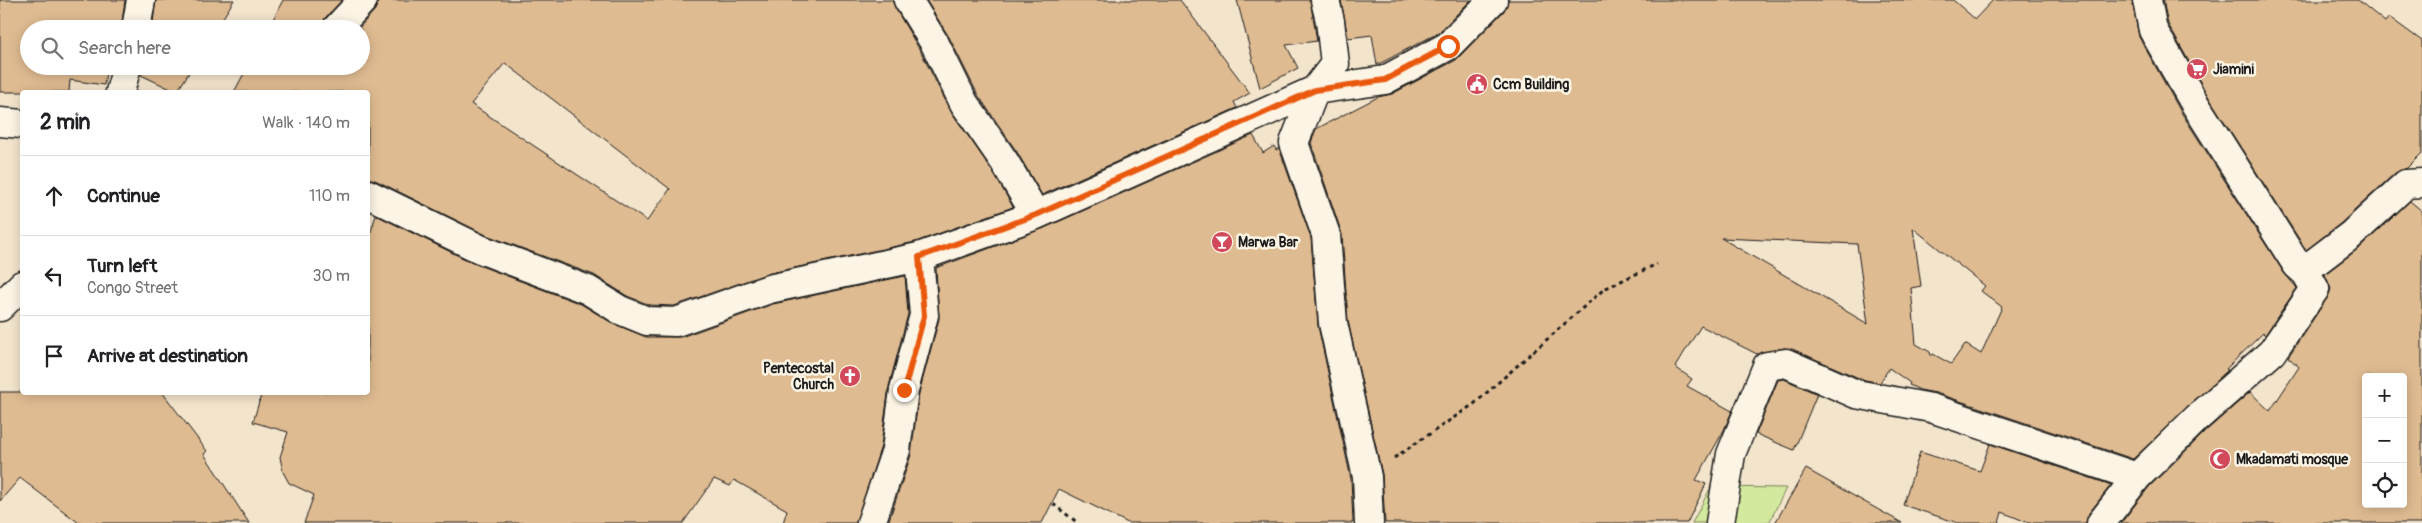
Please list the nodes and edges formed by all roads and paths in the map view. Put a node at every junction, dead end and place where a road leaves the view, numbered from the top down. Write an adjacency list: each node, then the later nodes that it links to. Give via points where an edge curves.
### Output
1 (142, 0): 7 (street)
2 (363, 0): 8 (street)
3 (908, 0): 16 (street, via 935,44 964,103)
4 (1325, 0): 11 (street, via 1335,64)
5 (1493, 0): 11 (street, via 1448,46 1385,80)
6 (2147, 0): 19 (street, via 2153,30 2195,104)
7 (138, 20)
8 (344, 20)
9 (125, 75): 10 (street)
10 (121, 90)
11 (1315, 90): 16 (street); 22 (street, via 1294,143 1326,235 1333,323)
12 (0, 122): 13 (street)
13 (20, 124)
14 (2422, 183): 19 (street, via 2406,184 2351,235 2310,266)
15 (370, 195): 17 (street, via 480,248 588,290 620,310 647,321 676,322 769,289)
16 (1036, 215): 17 (street)
17 (919, 257): 25 (street, via 924,316 904,390 896,450)
18 (1656, 264): 22 (path, via 1604,289 1474,404)
19 (2306, 273): 23 (street, via 2315,289 2272,352 2197,418)
20 (20, 287): 21 (street)
21 (0, 307)
22 (1367, 477): 27 (street)
23 (2137, 477): 28 (street, via 1931,408 1856,394 1786,363 1773,364 1768,366 1731,454); 29 (street)
24 (1053, 504): 26 (path)
25 (871, 523)
26 (1078, 523)
27 (1369, 523)
28 (1720, 523)
29 (2101, 523)

